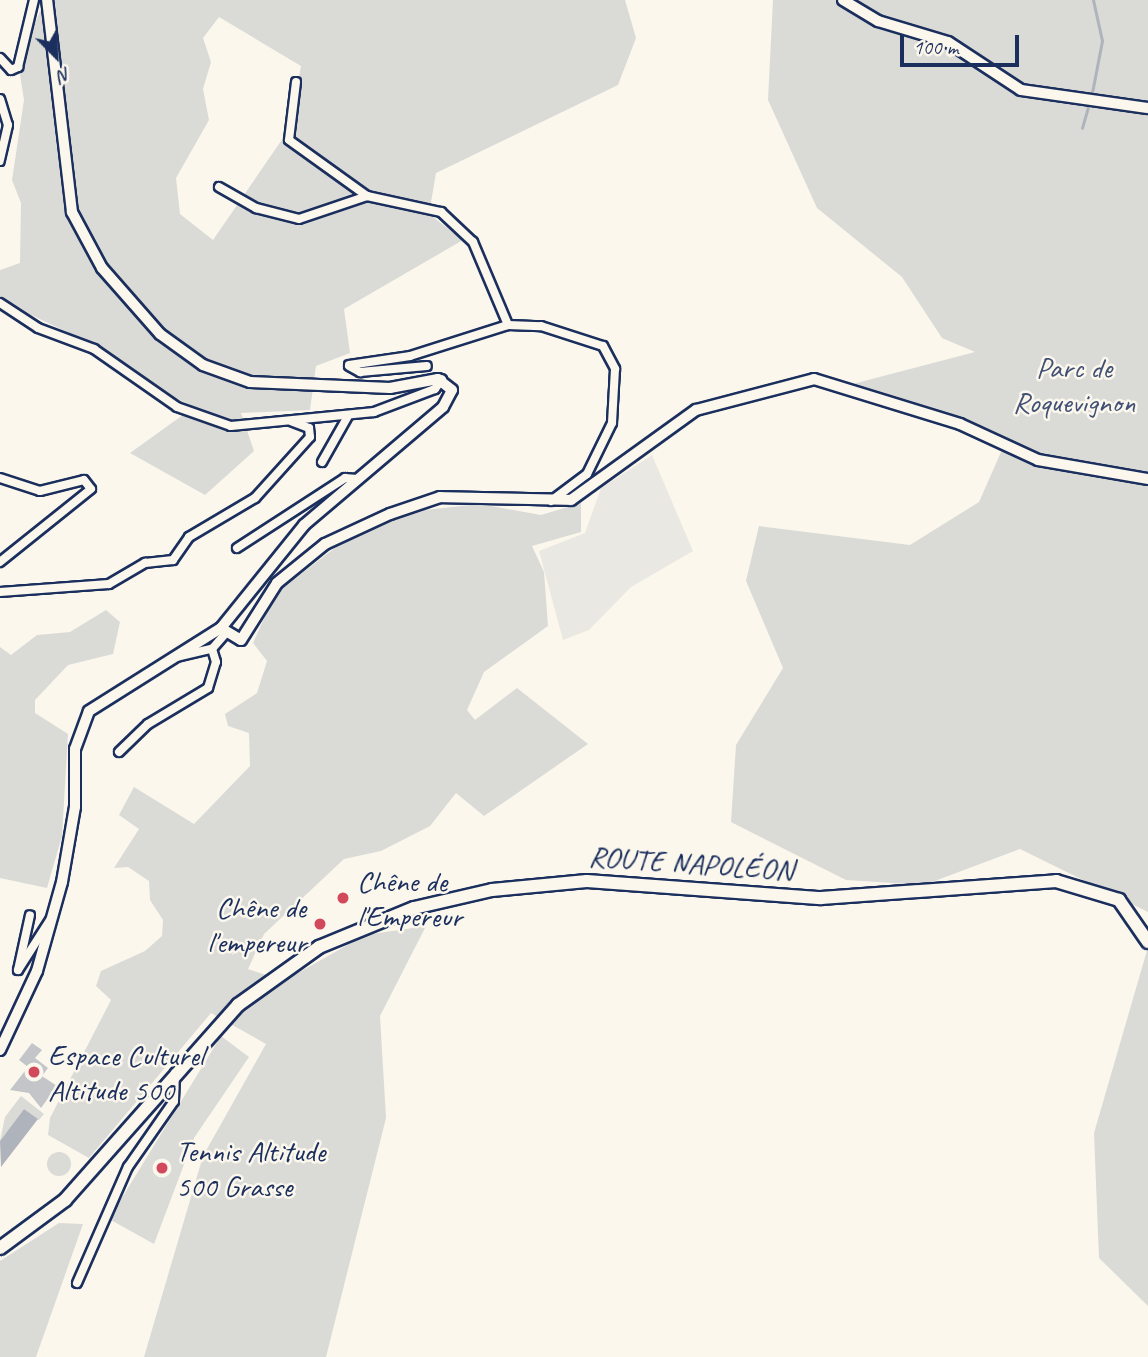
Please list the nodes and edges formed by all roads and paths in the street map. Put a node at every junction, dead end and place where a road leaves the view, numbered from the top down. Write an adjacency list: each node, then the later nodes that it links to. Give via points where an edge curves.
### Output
1 (34, 0): 4 (street, via 18,67 8,69)
2 (47, 0): 14 (main road, via 72,212 102,268 160,334 203,365 250,382 390,388)
3 (843, 0): 7 (main road, via 878,21 948,42 1021,90 1110,107)
4 (0, 58)
5 (296, 82): 10 (street, via 289,140)
6 (0, 99): 8 (street, via 8,125)
7 (1148, 108)
8 (0, 161)
9 (219, 187): 10 (street, via 256,208 299,219)
10 (367, 195): 12 (street, via 441,212 472,242)
11 (0, 303): 16 (street, via 37,328 94,349 144,388 202,420 231,426)
12 (508, 325): 13 (street, via 410,356 349,365 360,372); 21 (street, via 541,326 596,342 615,369 612,423 602,451 587,474)
13 (427, 366)
14 (442, 379): 15 (street, via 435,389); 19 (main road, via 452,390 450,399)
15 (348, 416): 16 (street); 17 (street)
16 (291, 421): 24 (street, via 309,428 310,437 255,498 189,537 173,560 145,564 109,584)
17 (322, 463)
18 (0, 478): 23 (street, via 40,491 84,480 90,489)
19 (357, 479): 22 (street, via 345,478); 25 (main road, via 304,525)
20 (1148, 479): 21 (street, via 1038,460 960,424 814,379 696,410 583,493)
21 (550, 504): 25 (street, via 467,495 412,505 325,544 268,592 246,636 235,641)
22 (237, 548)
23 (0, 562)
24 (0, 592)
25 (223, 631): 26 (street); 27 (main road)
26 (212, 649): 27 (street); 28 (street, via 216,662 208,688 148,724)
27 (173, 657): 30 (main road, via 100,700 83,722 70,849)
28 (119, 752)
29 (30, 915): 30 (street, via 18,970)
30 (52, 918): 32 (main road, via 34,979)
31 (1148, 942): 33 (main road, ROUTE NAPOLÉON, via 1119,900 1056,881 821,898 644,881 511,887 414,908 319,947 238,1005)
32 (0, 1050)
33 (175, 1073): 34 (main road, ROUTE NAPOLÉON, via 65,1200); 35 (street, via 174,1101 128,1167)
34 (0, 1248)
35 (77, 1283)

